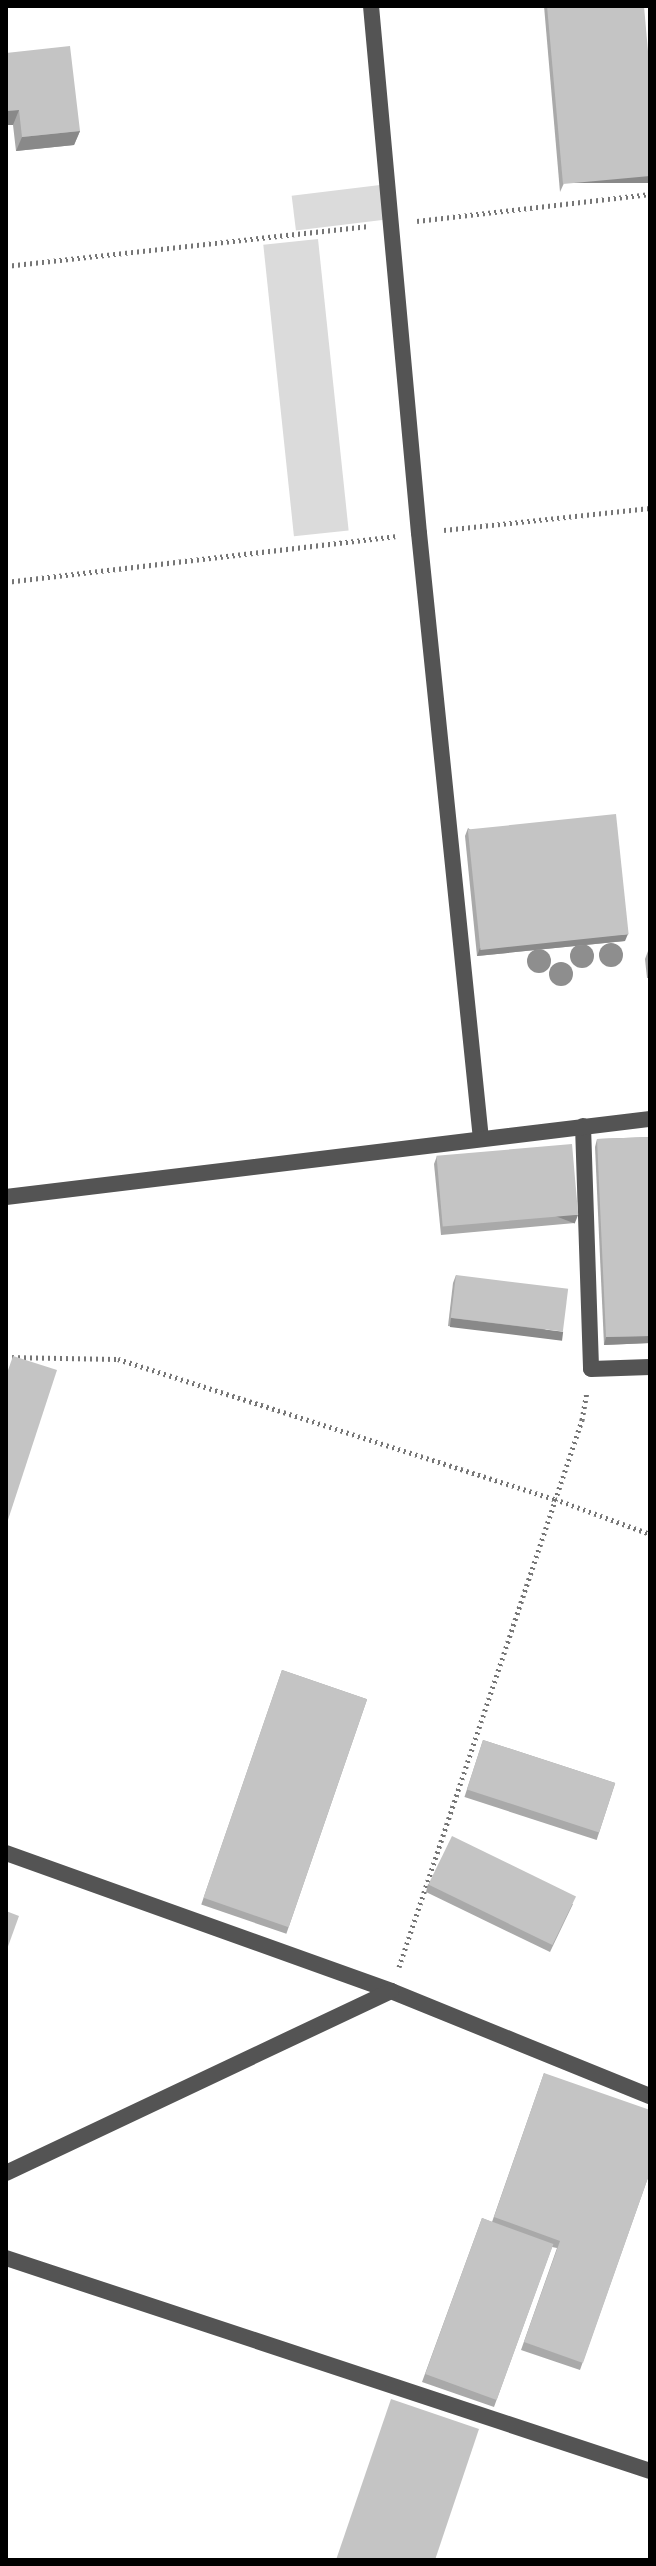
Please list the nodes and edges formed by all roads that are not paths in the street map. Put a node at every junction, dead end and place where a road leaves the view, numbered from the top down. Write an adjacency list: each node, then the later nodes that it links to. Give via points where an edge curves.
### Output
1 (371, 6): 4 (street)
2 (650, 1119): 3 (street)
3 (583, 1126): 4 (street); 6 (street, via 591,1369)
4 (481, 1139): 5 (street)
5 (6, 1197)
6 (650, 1367)
7 (6, 1853): 8 (street)
8 (391, 1991): 9 (street); 10 (street)
9 (650, 2096)
10 (6, 2173)
11 (6, 2258): 12 (street)
12 (650, 2471)

